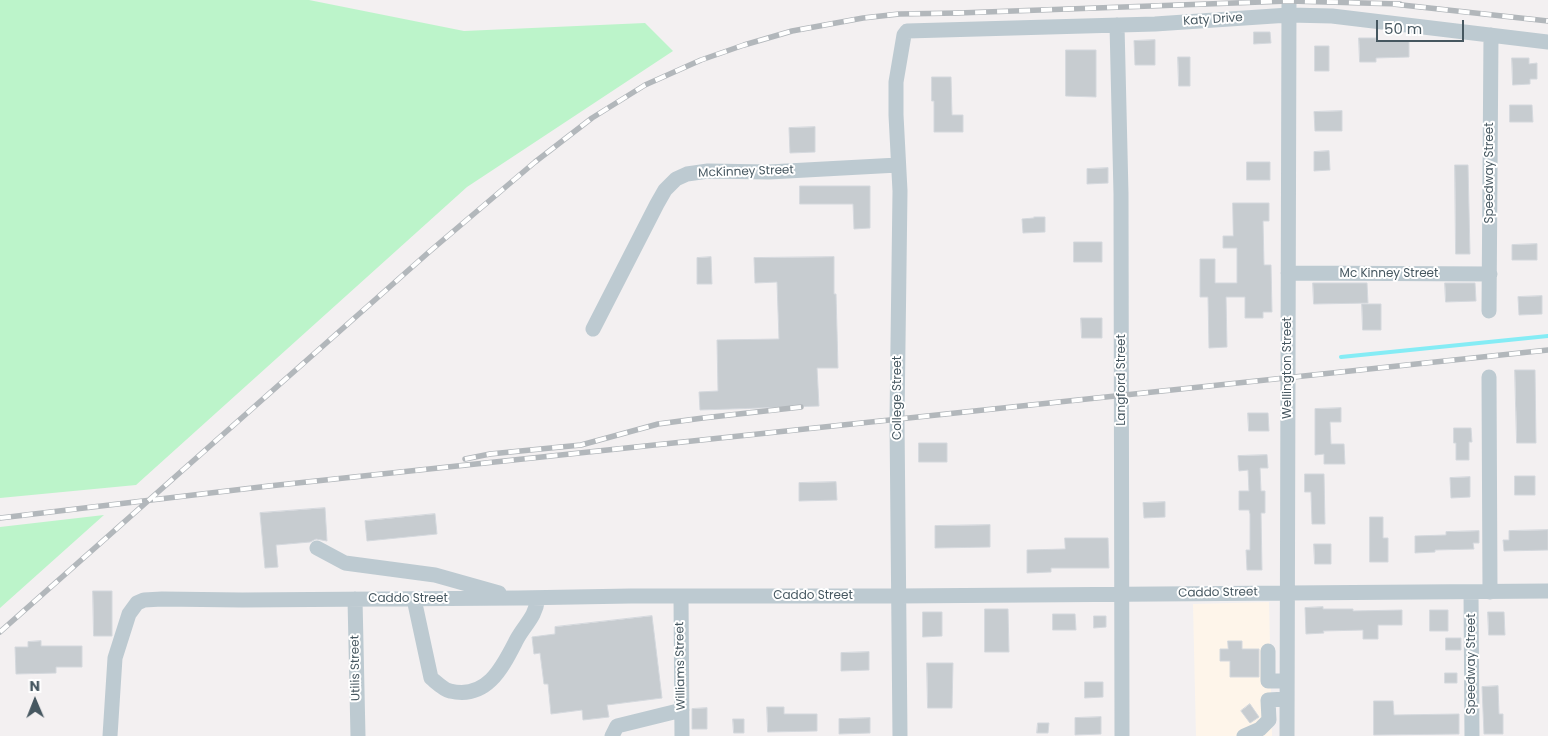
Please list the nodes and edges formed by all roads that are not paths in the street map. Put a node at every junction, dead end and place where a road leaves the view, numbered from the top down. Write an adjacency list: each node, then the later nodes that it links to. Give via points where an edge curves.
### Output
1 (1289, 8): 2 (street, Katy Drive, via 1155,24); 3 (street, Katy Drive); 7 (street, Wellington Street)
2 (1117, 25): 5 (street, Katy Drive, via 907,31); 17 (street, Langford Street, via 1121,194)
3 (1491, 35): 4 (street, Katy Drive); 8 (street, Speedway Street)
4 (1548, 42)
5 (899, 61): 6 (street, College Street, via 896,82)
6 (898, 165): 10 (street, McKinney Street, via 769,172 708,171 676,179 657,204); 18 (street, College Street)
7 (1288, 273): 8 (street, Mc Kinney Street); 14 (street, Wellington Street)
8 (1490, 274): 9 (street, Speedway Street)
9 (1489, 311)
10 (594, 329)
11 (1489, 377): 16 (street)
12 (317, 548): 20 (street, via 344,563 435,575)
13 (1548, 591): 16 (street, Caddo Street)
14 (1286, 592): 15 (street, Caddo Street); 17 (street, Caddo Street); 25 (street, Wellington Street)
15 (1471, 592): 16 (street, Caddo Street); 36 (street, Speedway Street)
16 (1490, 592)
17 (1122, 594): 18 (street, Caddo Street); 33 (street, Langford Street)
18 (899, 596): 19 (street, Caddo Street); 32 (street, College Street)
19 (680, 597): 21 (street, Caddo Street); 27 (street, Williams Street)
20 (518, 598): 21 (street, Caddo Street); 23 (street, Caddo Street)
21 (538, 598): 23 (street, via 536,611 506,662 488,684 470,692 449,691 431,678)
22 (355, 599): 23 (street, Caddo Street); 28 (street, Caddo Street, via 162,599 137,603 129,614 115,658); 29 (street, Utilis Street)
23 (414, 599)
24 (1268, 651): 25 (street, via 1268,681)
25 (1287, 681): 26 (street, Wellington Street)
26 (1287, 700): 34 (street, via 1268,700 1269,720 1260,729); 35 (street, Wellington Street)
27 (682, 710): 30 (street, via 617,726); 31 (street, Williams Street)
28 (110, 736)
29 (358, 736)
30 (612, 736)
31 (682, 736)
32 (900, 736)
33 (1122, 736)
34 (1244, 736)
35 (1287, 736)
36 (1472, 736)

